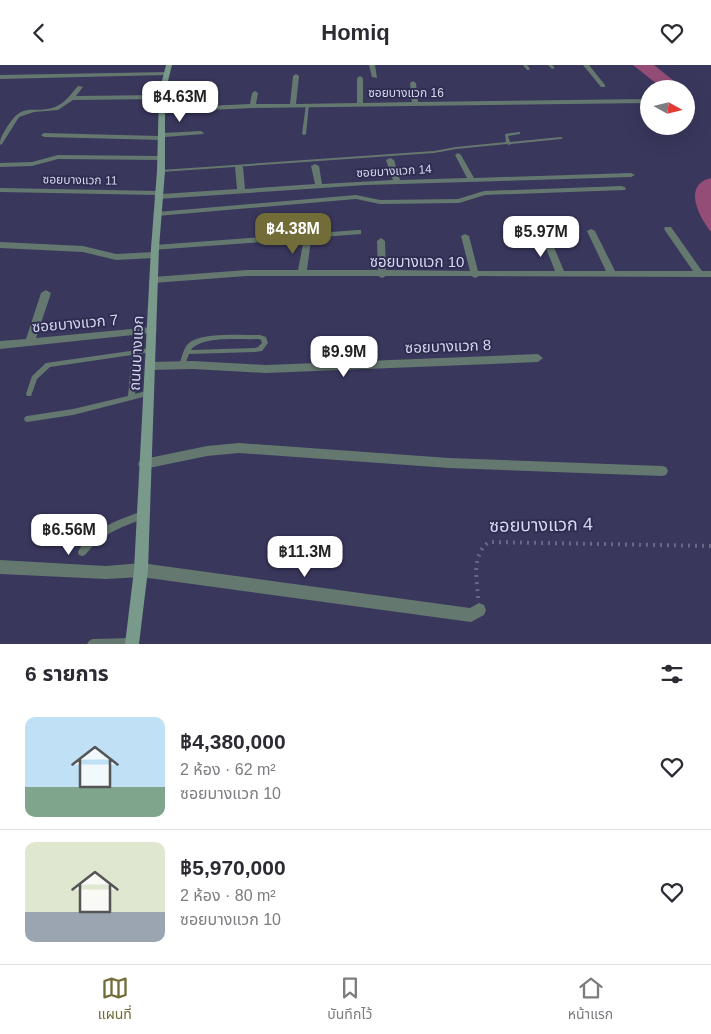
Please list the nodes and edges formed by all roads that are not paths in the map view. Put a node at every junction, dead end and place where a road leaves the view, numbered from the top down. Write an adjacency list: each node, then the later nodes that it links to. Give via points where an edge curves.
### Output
1 (174, 65): 5 (street)
2 (372, 65): 9 (street)
3 (525, 65): 6 (lane)
4 (586, 65): 12 (street)
5 (168, 68): 8 (street); 15 (main road, ถนนบางแวก, via 162,93)
6 (528, 69)
7 (296, 76): 20 (street)
8 (0, 77)
9 (375, 77)
10 (360, 78): 18 (street)
11 (413, 83): 19 (street)
12 (603, 86)
13 (80, 87): 16 (street)
14 (255, 93): 22 (street)
15 (164, 97): 16 (street); 23 (main road, ถนนบางแวก)
16 (72, 98): 30 (street, via 58,109 17,117)
17 (640, 101): 19 (street, ซอยบางแวก 16)
18 (360, 104): 19 (street, ซอยบางแวก 16); 21 (street, ซอยบางแวก 16)
19 (415, 104)
20 (293, 105): 21 (street, ซอยบางแวก 16); 22 (street, ซอยบางแวก 16)
21 (307, 105): 26 (lane)
22 (253, 106): 23 (street, ซอยบางแวก 16)
23 (164, 110): 28 (main road, ถนนบางแวก)
24 (200, 133): 28 (street)
25 (519, 133): 31 (lane, via 506,135)
26 (304, 134)
27 (44, 135): 28 (street)
28 (162, 137): 33 (main road, ถนนบางแวก)
29 (561, 138): 31 (lane)
30 (0, 143)
31 (509, 144): 38 (lane)
32 (458, 155): 40 (street)
33 (160, 158): 35 (street, via 58,157 32,164); 38 (main road, ถนนบางแวก)
34 (390, 160): 41 (street)
35 (0, 165)
36 (315, 166): 42 (street)
37 (240, 167): 45 (street)
38 (161, 171): 46 (main road, ถนนบางแวก)
39 (631, 175): 40 (street, ซอยบางแวก 14)
40 (471, 179): 41 (street, ซอยบางแวก 14)
41 (397, 182): 42 (street, ซอยบางแวก 14)
42 (319, 186): 45 (street, ซอยบางแวก 14)
43 (622, 188): 47 (street, via 484,193 459,201 395,202 356,197)
44 (0, 190): 46 (street, ซอยบางแวก 11)
45 (241, 191): 46 (street, ซอยบางแวก 14)
46 (158, 195): 47 (main road, ถนนบางแวก)
47 (156, 214): 56 (main road, ถนนบางแวก)
48 (668, 229): 60 (street)
49 (591, 231): 59 (street)
50 (358, 232): 56 (street)
51 (544, 233): 58 (street)
52 (465, 236): 63 (street)
53 (307, 240): 57 (street)
54 (381, 241): 62 (street)
55 (0, 245): 56 (street, via 83,249 116,257)
56 (155, 251): 64 (main road, ถนนบางแวก)
57 (302, 273): 62 (street, ซอยบางแวก 10); 64 (street, ซอยบางแวก 10, via 238,273)
58 (561, 274): 59 (street, ซอยบางแวก 10); 63 (street, ซอยบางแวก 10)
59 (612, 274): 60 (street, ซอยบางแวก 10)
60 (700, 274): 61 (street, ซอยบางแวก 10)
61 (711, 274)
62 (382, 275): 63 (street, ซอยบางแวก 10)
63 (475, 275)
64 (153, 280): 66 (main road, ถนนบางแวก)
65 (46, 293): 67 (street)
66 (152, 330): 67 (street, ซอยบางแวก 7); 69 (main road, ถนนบางแวก)
67 (30, 342): 68 (street, ซอยบางแวก 7)
68 (0, 345)
69 (151, 351): 71 (lane); 74 (main road, ถนนบางแวก)
70 (187, 352): 70 (lane, via 255,350 265,343 260,337 207,339 191,344); 73 (lane)
71 (135, 353): 76 (lane, via 48,365 34,378); 77 (lane)
72 (538, 358): 73 (street, ซอยบางแวก 8, via 266,369)
73 (182, 365): 74 (street, ซอยบางแวก 8)
74 (150, 367): 75 (main road, ถนนบางแวก)
75 (149, 393): 77 (lane); 79 (main road, ถนนบางแวก)
76 (29, 394)
77 (131, 398): 78 (lane)
78 (27, 419)
79 (144, 464): 80 (street, via 239,448 449,463); 81 (main road, ถนนบางแวก)
80 (662, 471)
81 (142, 515): 82 (lane, via 105,529); 84 (main road, ถนนบางแวก)
82 (82, 552)
83 (0, 567): 84 (street, via 120,574)
84 (141, 570): 85 (street, via 471,615); 86 (main road, ถนนบางแวก)
85 (479, 609)
86 (132, 643): 87 (lane)
87 (92, 644)

